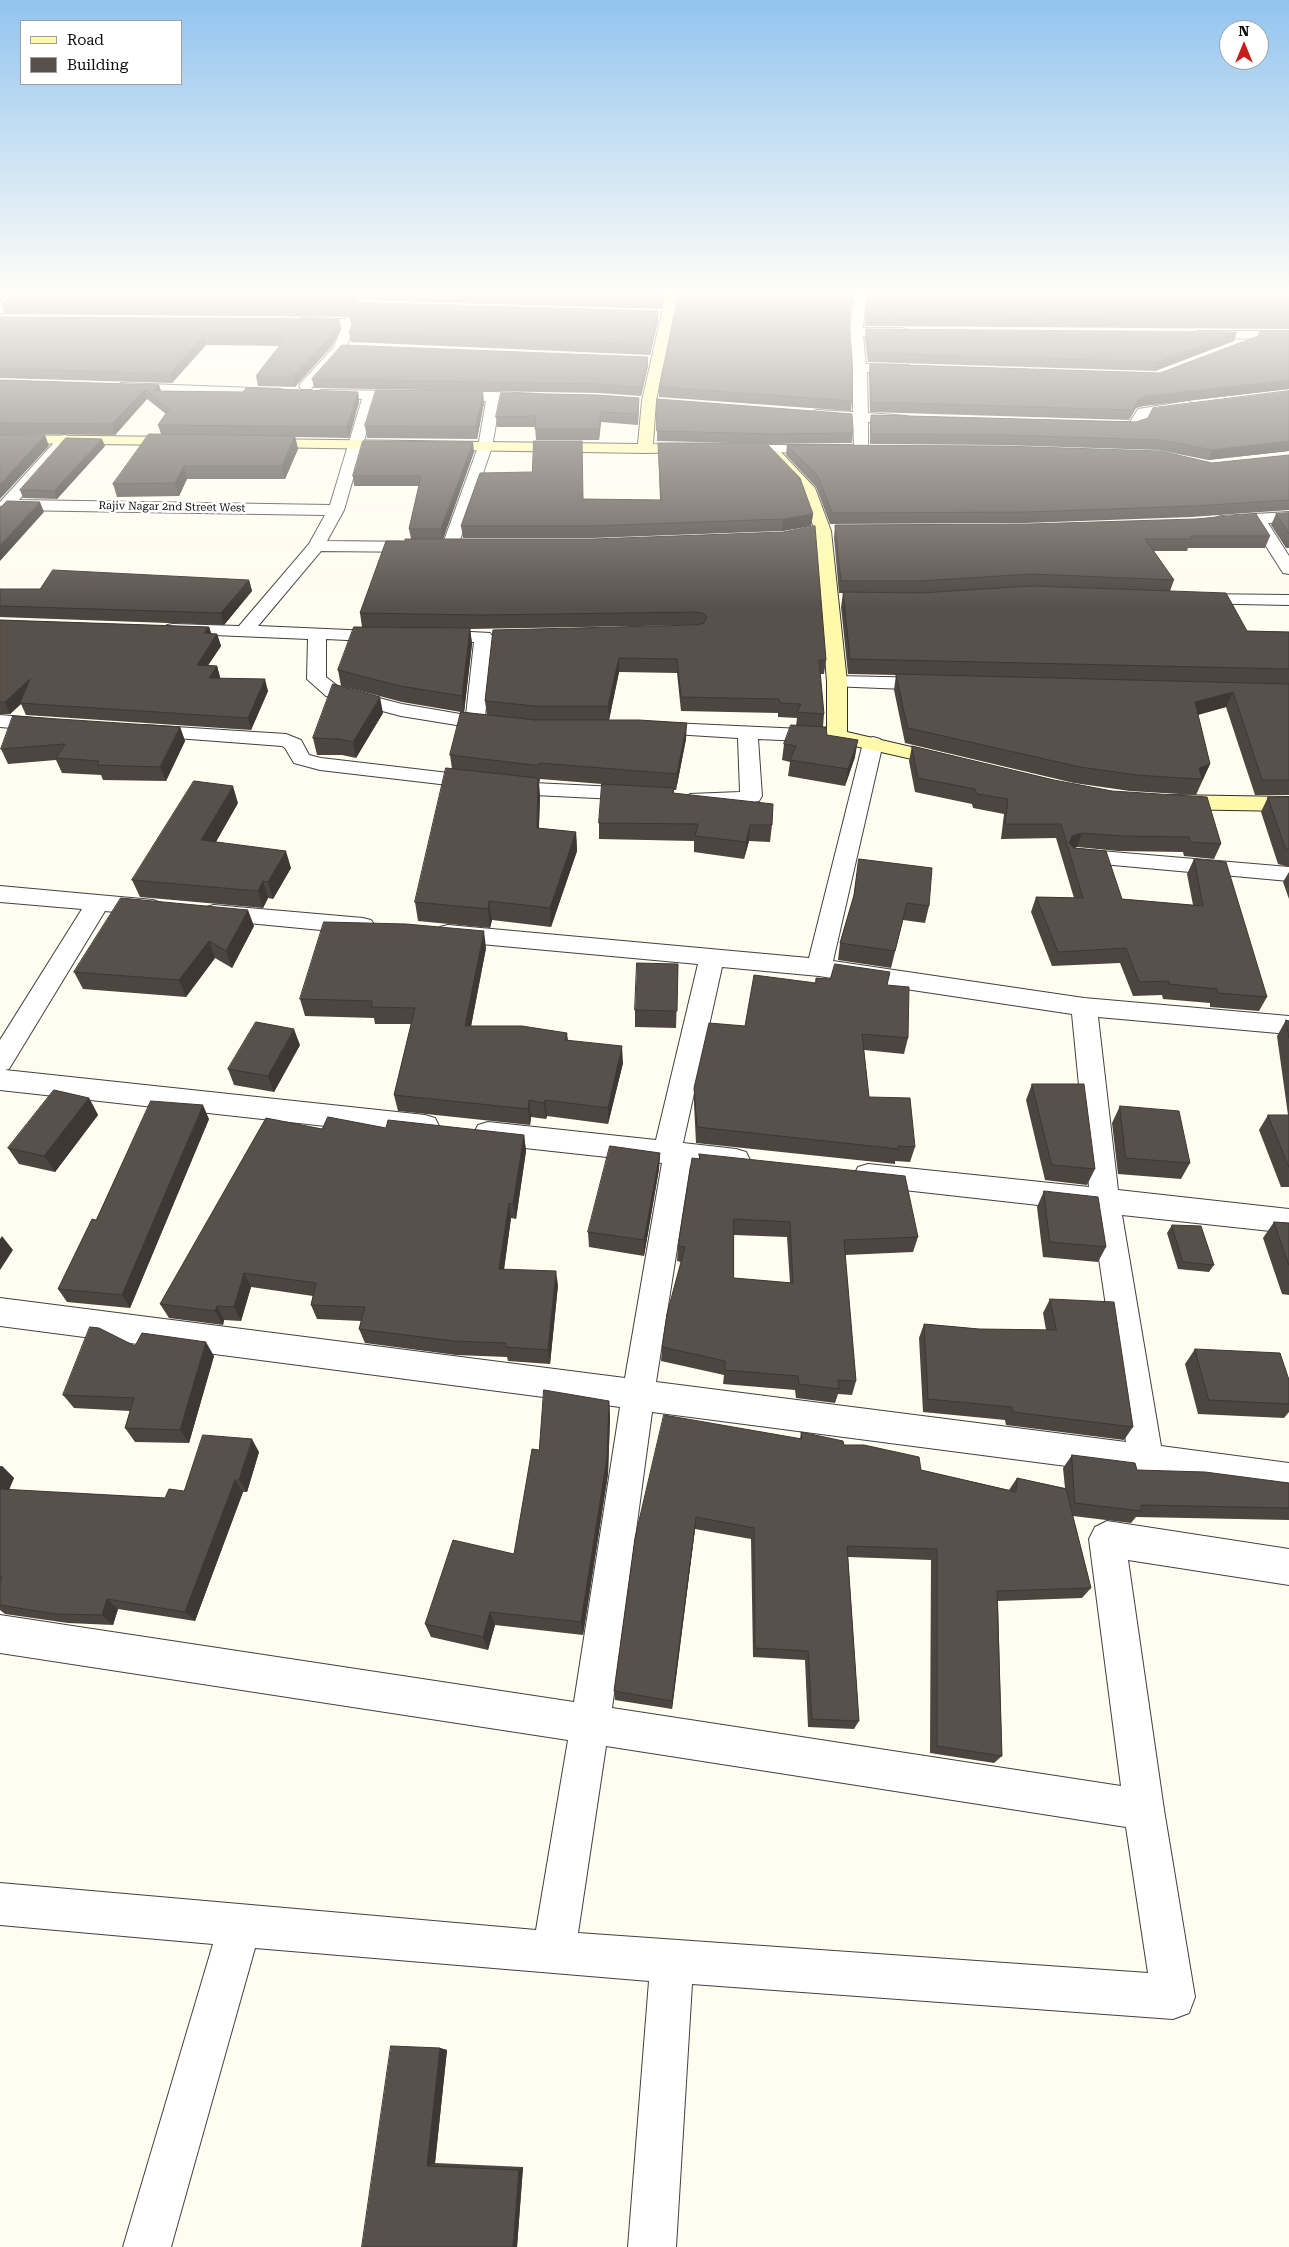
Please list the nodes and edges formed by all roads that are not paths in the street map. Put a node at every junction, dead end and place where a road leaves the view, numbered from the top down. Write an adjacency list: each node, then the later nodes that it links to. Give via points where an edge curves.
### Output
1 (369, 399): 16 (street)
2 (493, 399): 17 (street)
3 (654, 399): 6 (street)
4 (860, 399): 9 (street)
5 (632, 401): 6 (street)
6 (654, 402): 18 (street)
7 (1206, 404): 11 (street, via 1142,412 1139,423 1133,426)
8 (803, 413): 9 (street)
9 (860, 418): 10 (street); 21 (street, via 866,450)
10 (919, 420)
11 (1087, 426)
12 (0, 439): 13 (street)
13 (65, 439): 14 (street); 22 (street)
14 (191, 442)
15 (240, 442): 16 (street)
16 (357, 445): 17 (street); 23 (street)
17 (485, 446): 18 (street); 30 (street)
18 (645, 449): 19 (street)
19 (713, 449)
20 (751, 449): 21 (street)
21 (770, 449): 28 (street, via 807,488)
22 (4, 508): 23 (street, Rajiv Nagar 2nd Street West)
23 (336, 510): 29 (street)
24 (1289, 517): 25 (street)
25 (1257, 519): 26 (street); 32 (street)
26 (1201, 523)
27 (843, 531): 28 (street)
28 (815, 532): 34 (street)
29 (316, 546): 30 (street); 38 (street)
30 (450, 546): 31 (street)
31 (469, 546)
32 (1289, 569)
33 (1180, 599): 36 (street)
34 (829, 600): 35 (street); 42 (street)
35 (848, 600)
36 (1289, 600)
37 (160, 629): 38 (street)
38 (244, 631): 39 (street)
39 (318, 634): 40 (street); 45 (street, via 317,679 333,692 401,710)
40 (484, 637): 41 (street); 45 (street)
41 (503, 637)
42 (837, 682): 43 (street); 51 (street)
43 (945, 684)
44 (0, 720): 47 (street)
45 (475, 722): 46 (street)
46 (519, 726)
47 (65, 727)
48 (629, 728): 50 (street)
49 (122, 730): 50 (street, via 286,740 294,744 301,760 320,764 534,789 733,800 751,796)
50 (748, 733): 51 (street)
51 (837, 736): 52 (street)
52 (873, 743): 53 (street); 63 (street)
53 (966, 766)
54 (1149, 800): 55 (street)
55 (1289, 804)
56 (1077, 856): 57 (street)
57 (1289, 874)
58 (0, 894): 59 (street)
59 (98, 903): 60 (street); 66 (street)
60 (381, 928)
61 (430, 932): 62 (street)
62 (712, 957): 63 (street); 68 (street)
63 (819, 967): 64 (street)
64 (1084, 1007): 65 (street); 71 (street)
65 (1289, 1025)
66 (0, 1062)
67 (0, 1080): 68 (street)
68 (672, 1153): 69 (street); 74 (street)
69 (765, 1163)
70 (843, 1172): 71 (street)
71 (1105, 1201): 72 (street); 75 (street)
72 (1289, 1221)
73 (0, 1312): 74 (street)
74 (638, 1394): 75 (street); 79 (street)
75 (1146, 1460): 76 (street)
76 (1289, 1479)
77 (1289, 1567): 80 (street, via 1107,1539)
78 (0, 1634): 79 (street)
79 (590, 1724): 80 (street); 83 (street)
80 (1144, 1810): 84 (street, via 1173,1997)
81 (0, 1904): 82 (street)
82 (240, 1925): 83 (street); 85 (street)
83 (554, 1953): 84 (street)
84 (672, 1961): 86 (street)
85 (147, 2247)
86 (652, 2247)

